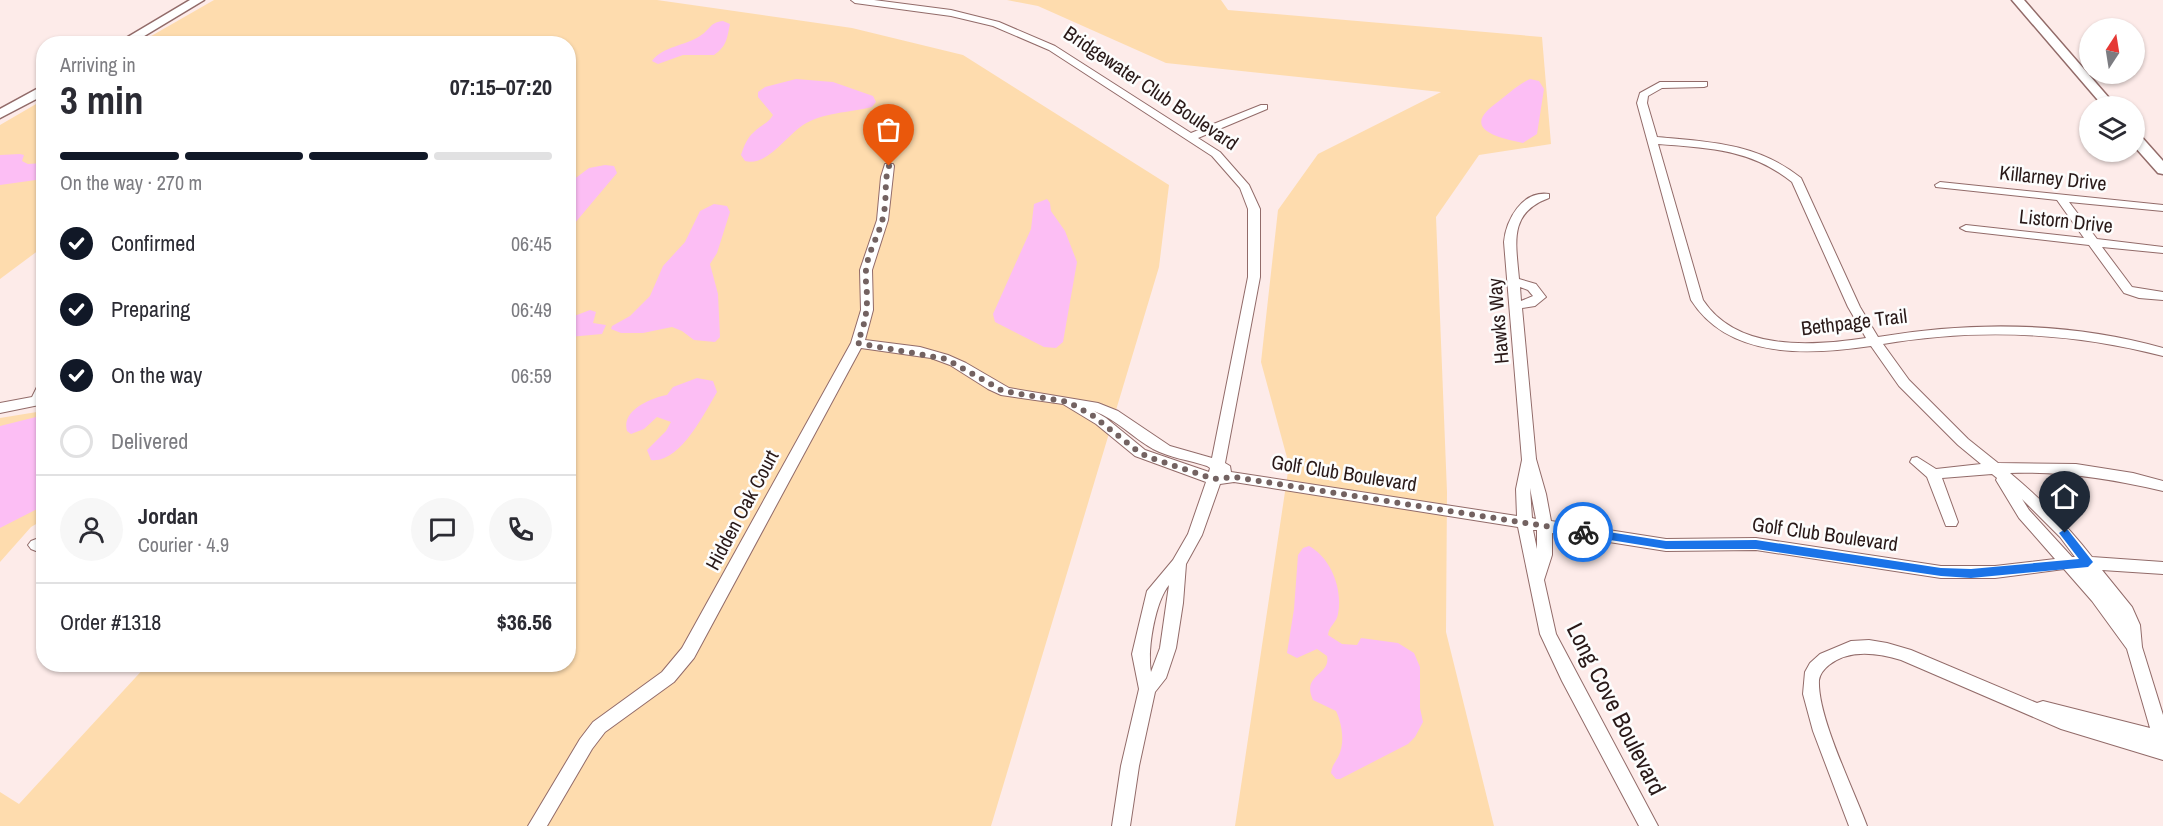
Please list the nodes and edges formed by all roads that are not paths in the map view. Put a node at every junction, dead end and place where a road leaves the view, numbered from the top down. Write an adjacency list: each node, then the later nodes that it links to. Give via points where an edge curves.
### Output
1 (198, 0): 4 (street)
2 (855, 0): 10 (street, Bridgewater Club Boulevard, via 951,13 1029,36)
3 (2018, 0): 7 (street)
4 (136, 36)
5 (1704, 84): 11 (street, Bethpage Trail, via 1660,85 1643,95)
6 (36, 94): 9 (street)
7 (2101, 96)
8 (1264, 108): 10 (street)
9 (0, 114)
10 (1190, 137): 33 (street, Bridgewater Club Boulevard, via 1232,170 1254,209 1254,277)
11 (1651, 140): 25 (street, via 1737,149 1787,171 1801,187 1854,307); 25 (street, Bethpage Trail, via 1697,300 1713,320 1753,341 1786,348 1811,349)
12 (2145, 150): 14 (street)
13 (889, 166): 26 (street, Hidden Oak Court, via 884,213 868,256 867,309)
14 (2163, 170)
15 (1940, 185): 17 (street, Killarney Drive)
16 (1545, 196): 22 (street, Hawks Way, via 1530,200 1513,222 1510,242)
17 (2060, 197): 18 (street, Killarney Drive); 20 (street)
18 (2163, 207)
19 (1966, 228): 20 (street, Listorn Drive)
20 (2093, 243): 21 (street, Listorn Drive); 23 (street, via 2132,292)
21 (2163, 250)
22 (1514, 281): 24 (street, Hawks Way); 24 (street, via 1532,287 1540,297)
23 (2163, 296)
24 (1516, 305): 30 (street, Hawks Way)
25 (1874, 340): 27 (street, Bethpage Trail, via 1922,333 2012,331 2103,339); 32 (street, via 1904,383)
26 (857, 343): 33 (street, Golf Club Boulevard, via 936,356 957,363 1003,391 1068,402 1131,436 1146,455); 49 (street, Hidden Oak Court, via 688,653 668,677 599,728)
27 (2163, 352)
28 (36, 401): 29 (street)
29 (0, 408)
30 (1529, 459): 38 (street, Hawks Way, via 1523,489); 40 (street, Hawks Way)
31 (1917, 462): 34 (street)
32 (1994, 468): 34 (street); 35 (street, via 2072,467); 37 (street); 39 (street)
33 (1216, 472): 38 (street, Golf Club Boulevard); 43 (street, Bridgewater Club Boulevard, via 1195,535)
34 (1933, 474): 36 (street)
35 (2163, 486)
36 (1951, 522)
37 (2055, 522): 39 (street); 41 (street)
38 (1525, 523): 40 (street, Golf Club Boulevard); 45 (street, Long Cove Boulevard, via 1528,552)
39 (2031, 523): 42 (street)
40 (1542, 526): 42 (street, Golf Club Boulevard, via 1666,545 1768,546 1941,572 1995,572); 45 (street, Long Cove Boulevard, via 1544,555)
41 (2088, 562): 42 (street, Golf Club Boulevard); 44 (street, Golf Club Boulevard); 46 (street, via 2126,612 2136,637)
42 (2066, 563): 46 (street, via 2098,597)
43 (1178, 564): 47 (street, Bridgewater Club Boulevard, via 1178,589 1165,657 1162,669); 47 (street, Bridgewater Club Boulevard, via 1155,591 1140,654)
44 (2163, 568)
45 (1537, 578): 51 (street, Long Cove Boulevard, via 1544,618 1557,654)
46 (2134, 647): 48 (street)
47 (1147, 689): 50 (street, Bridgewater Club Boulevard)
48 (2163, 743): 52 (street, via 2067,724 1905,655 1881,648 1850,648 1821,662 1812,675 1812,697)
49 (537, 826)
50 (1121, 826)
51 (1649, 826)
52 (1858, 826)

